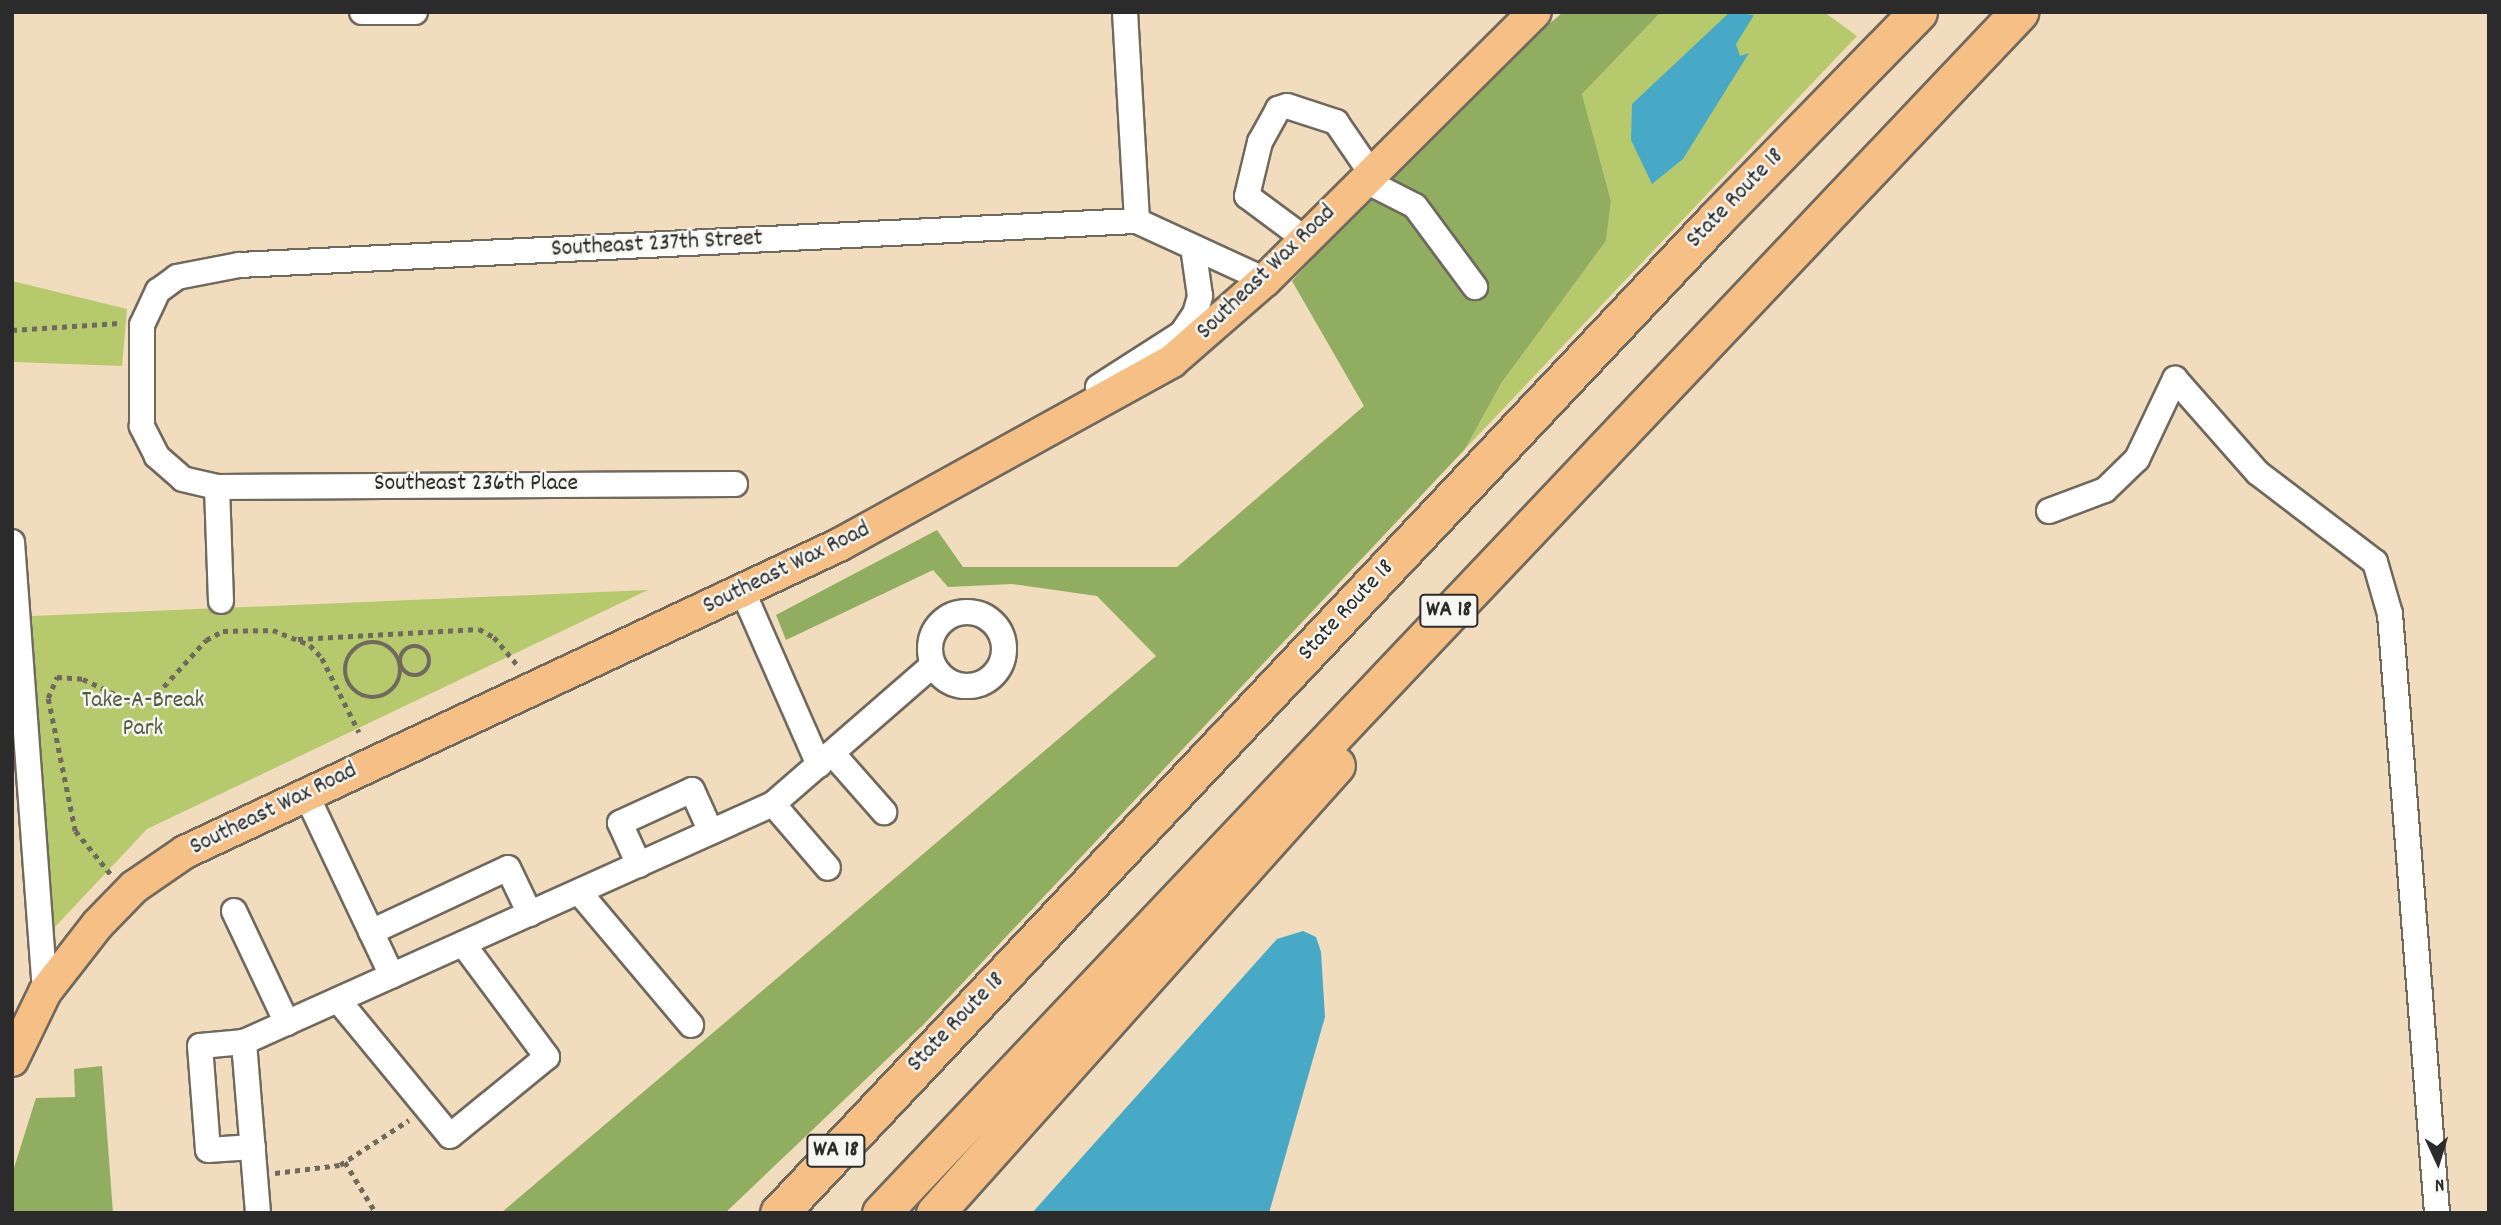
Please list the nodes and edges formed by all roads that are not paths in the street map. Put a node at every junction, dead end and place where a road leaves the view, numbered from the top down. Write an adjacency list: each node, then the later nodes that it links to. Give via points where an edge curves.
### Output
1 (362, 12): 2 (street)
2 (415, 12)
3 (1125, 12): 8 (street)
4 (1535, 12): 7 (main road, Southeast Wax Road)
5 (1918, 12): 42 (highway, State Route 18 / WA 18)
6 (2019, 12): 19 (highway, WA 18)
7 (1368, 177): 9 (main road, Southeast Wax Road); 9 (street, via 1336,122 1287,106 1278,109 1260,142 1247,196); 12 (street, via 1415,206)
8 (1137, 221): 10 (street, Southeast 237th Street); 13 (street, Southeast 237th Street, via 239,265 177,277 158,291)
9 (1305, 239): 11 (main road, Southeast Wax Road)
10 (1193, 247): 11 (street, Southeast 237th Street); 14 (street, via 1200,296 1195,314 1182,332 1099,386)
11 (1265, 280): 14 (main road, Southeast Wax Road, via 1172,361)
12 (1475, 287)
13 (142, 325): 16 (street, Southeast 236th Place, via 142,426 157,456 183,479)
14 (1074, 418): 20 (main road, Southeast Wax Road)
15 (736, 484): 16 (street, Southeast 236th Place)
16 (218, 487): 21 (street)
17 (2049, 511): 49 (street, via 2105,490 2137,459 2175,379 2258,473 2375,562 2390,614)
18 (12, 542): 36 (street)
19 (1511, 545): 47 (highway, WA 18); 48 (highway, via 1327,777)
20 (743, 592): 23 (street); 24 (main road, Southeast Wax Road)
21 (221, 601)
22 (933, 665): 23 (street)
23 (826, 759): 25 (street); 26 (street)
24 (306, 794): 33 (street); 36 (main road, Southeast Wax Road, via 185,852 129,893)
25 (773, 804): 27 (street); 29 (street)
26 (884, 812)
27 (711, 832): 28 (street); 28 (street, via 692,790 620,823)
28 (639, 865): 30 (street)
29 (828, 869)
30 (579, 892): 32 (street); 39 (street)
31 (234, 911): 38 (street)
32 (530, 914): 33 (street, via 508,868); 34 (street)
33 (371, 932): 35 (street)
34 (463, 944): 35 (street); 37 (street, via 547,1057 450,1136)
35 (392, 976): 37 (street)
36 (45, 992): 41 (main road, Southeast Wax Road)
37 (338, 1000): 38 (street)
38 (287, 1023): 40 (street)
39 (691, 1026)
40 (244, 1042): 43 (street); 43 (street, via 200,1046 208,1150)
41 (13, 1056)
42 (893, 1090): 45 (highway); 46 (highway, State Route 18 / WA 18)
43 (253, 1147): 44 (street)
44 (258, 1213)
45 (757, 1213)
46 (779, 1213)
47 (881, 1213)
48 (935, 1213)
49 (2437, 1213)

